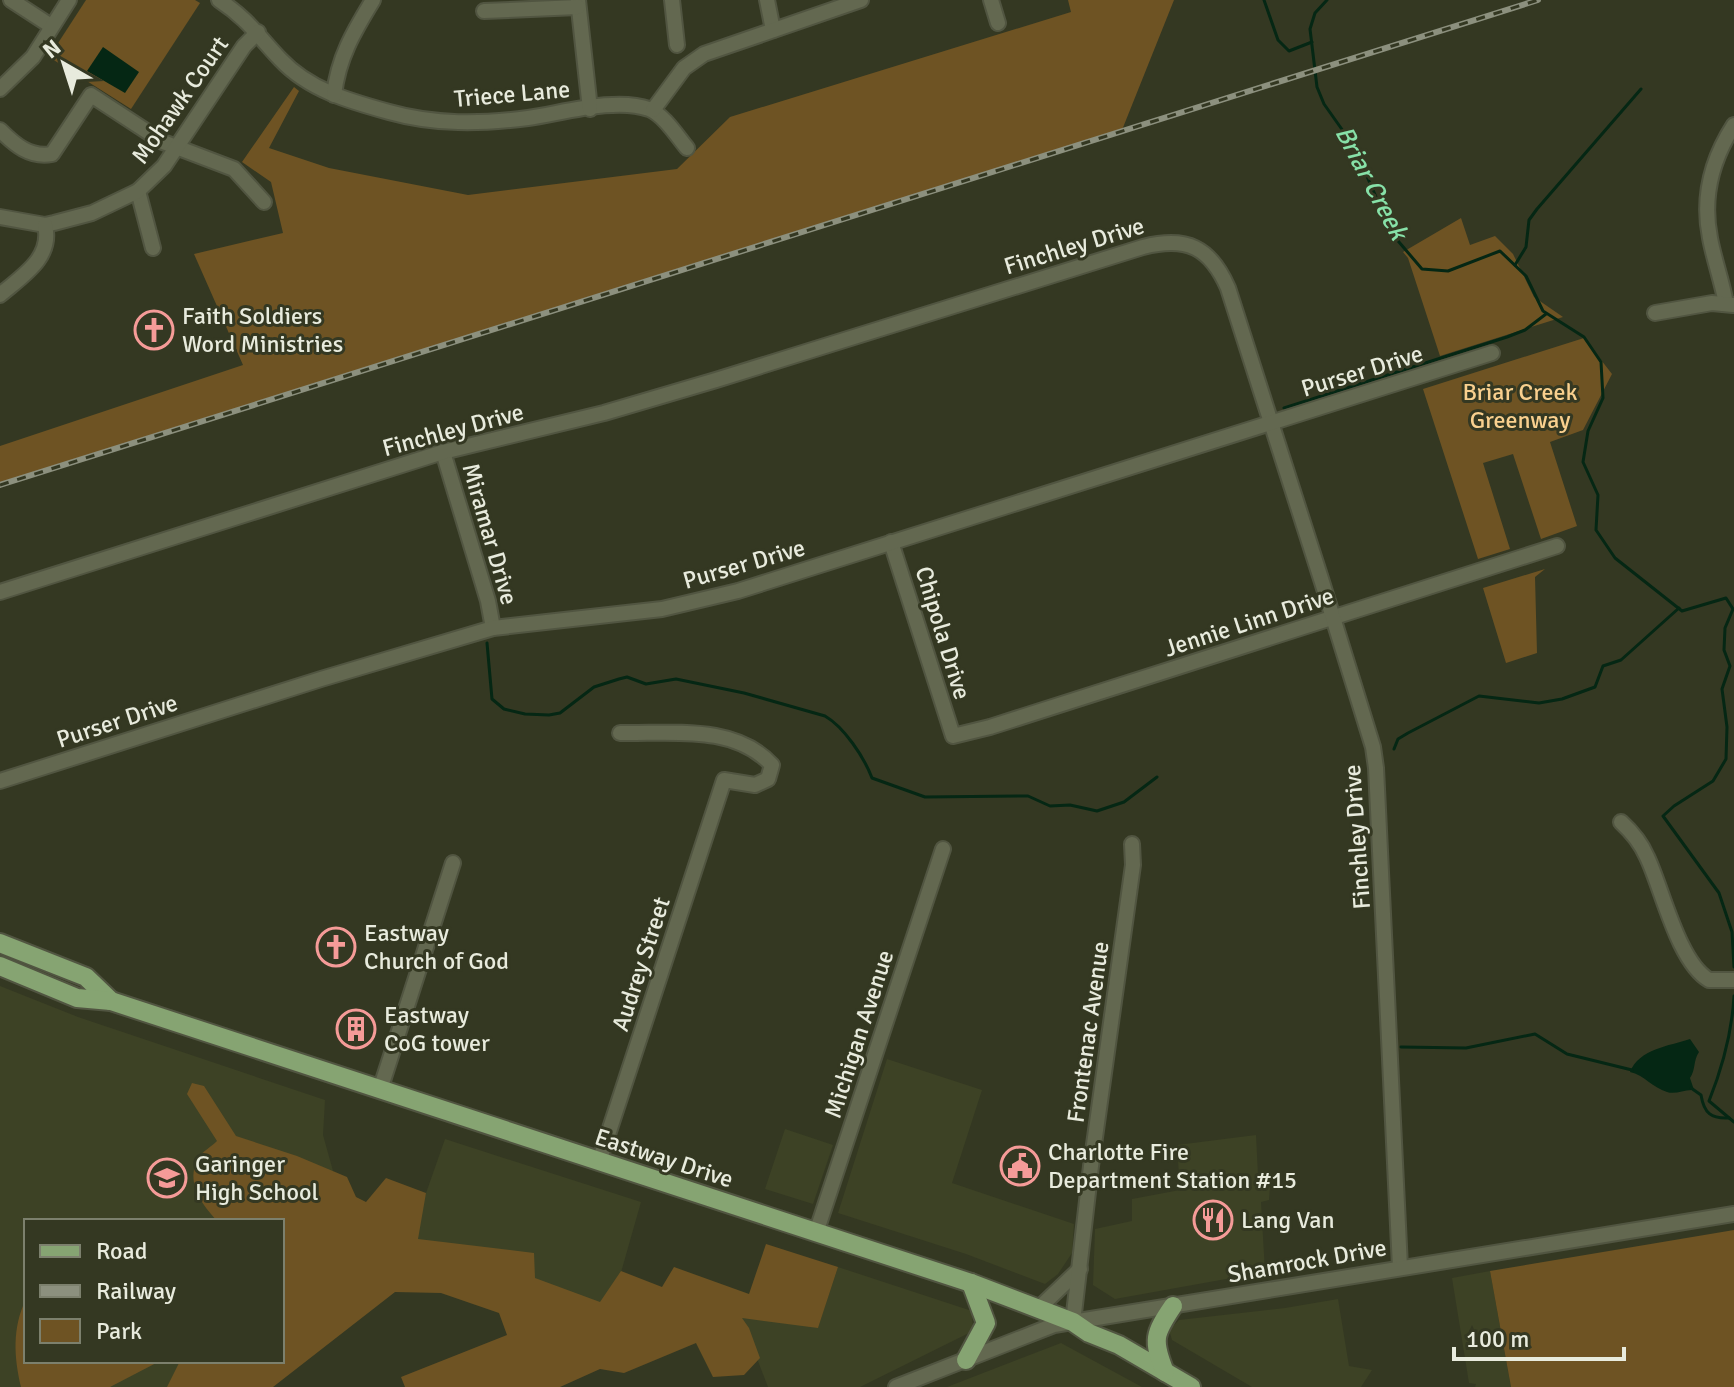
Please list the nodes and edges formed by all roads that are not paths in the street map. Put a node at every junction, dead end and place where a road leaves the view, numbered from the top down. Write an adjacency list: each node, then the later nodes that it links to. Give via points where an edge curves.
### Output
1 (11, 0): 12 (street)
2 (69, 0): 12 (street)
3 (373, 0): 17 (street, via 346,45)
4 (672, 0): 15 (street)
5 (767, 0): 13 (street)
6 (861, 0): 13 (street)
7 (991, 0): 11 (street)
8 (227, 2): 14 (street, Triece Lane)
9 (578, 3): 10 (street); 18 (street)
10 (484, 11)
11 (998, 23)
12 (51, 26): 16 (street, via 33,57)
13 (773, 30): 19 (street, via 693,60)
14 (258, 32): 17 (street, Triece Lane, via 294,72); 22 (street, Mohawk Court)
15 (677, 45)
16 (0, 89)
17 (334, 95): 18 (street, Triece Lane, via 408,117 450,123)
18 (590, 109): 19 (street, Triece Lane, via 626,104)
19 (653, 110): 23 (street)
20 (1734, 125): 30 (street, via 1714,165 1707,209 1709,235)
21 (0, 130): 22 (street, via 33,154 52,154 91,95)
22 (177, 147): 24 (street, Mohawk Court); 25 (street, via 234,169)
23 (687, 148)
24 (138, 191): 27 (street, Mohawk Court, via 92,213); 28 (street)
25 (264, 202)
26 (0, 217): 27 (street, Mohawk Court)
27 (45, 225): 29 (street, via 47,241 39,260)
28 (153, 248)
29 (0, 295)
30 (1730, 304): 31 (street)
31 (1655, 313)
32 (1492, 353): 33 (street, Purser Drive)
33 (1271, 422): 34 (street, Finchley Drive, via 1223,277 1204,252 1174,241 618,409); 35 (street, Purser Drive); 38 (street, Finchley Drive)
34 (443, 452): 37 (street, Finchley Drive); 39 (street, Miramar Drive)
35 (891, 542): 39 (street, Purser Drive, via 700,602); 41 (street, Chipola Drive)
36 (1557, 546): 38 (street, Jennie Linn Drive)
37 (0, 592)
38 (1333, 619): 41 (street, Jennie Linn Drive); 55 (street, Finchley Drive, via 1376,768)
39 (493, 628): 42 (street, Purser Drive)
40 (620, 733): 52 (street, Audrey Street, via 721,735 757,749 772,765 768,779 755,785 724,780)
41 (953, 736)
42 (0, 781)
43 (1621, 822): 49 (street, via 1648,859 1675,932 1697,969 1709,980)
44 (1132, 844): 56 (street, Frontenac Avenue)
45 (943, 849): 54 (street, Michigan Avenue)
46 (453, 863): 51 (street)
47 (0, 943): 50 (main road, Eastway Drive, via 86,977)
48 (0, 966): 50 (main road, Eastway Drive, via 77,998)
49 (1729, 980)
50 (120, 1004): 51 (main road, Eastway Drive)
51 (380, 1090): 52 (main road, Eastway Drive)
52 (599, 1162): 54 (main road, Eastway Drive)
53 (1734, 1214): 55 (street, Shamrock Drive)
54 (816, 1233): 57 (main road, Eastway Drive)
55 (1400, 1267): 58 (street, Shamrock Drive)
56 (1081, 1269): 59 (street); 60 (street, Frontenac Avenue)
57 (971, 1283): 59 (main road, Eastway Drive); 61 (main road, via 986,1323)
58 (1173, 1306): 60 (street, Shamrock Drive); 62 (main road, via 1160,1326 1156,1348)
59 (1038, 1309): 60 (main road, Eastway Drive)
60 (1073, 1322): 61 (street, Shamrock Drive); 62 (main road, Eastway Drive)
61 (966, 1360): 63 (street, Shamrock Drive)
62 (1165, 1372): 64 (main road, Eastway Drive)
63 (896, 1387)
64 (1191, 1387)

